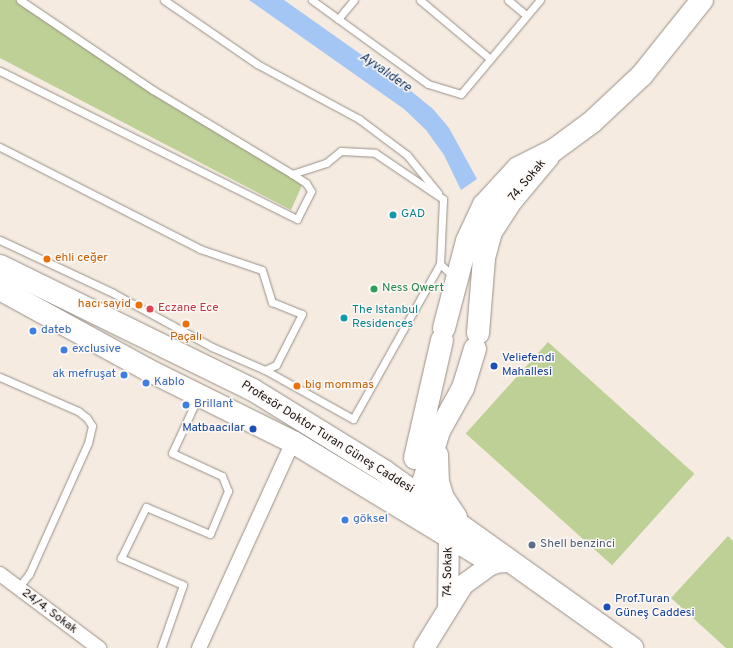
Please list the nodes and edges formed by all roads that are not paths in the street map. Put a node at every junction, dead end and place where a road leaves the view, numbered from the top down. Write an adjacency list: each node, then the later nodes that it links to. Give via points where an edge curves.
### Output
1 (20, 0): 15 (lane, via 153,90)
2 (164, 0): 16 (lane, via 257,64 359,119 407,154)
3 (312, 0): 10 (lane)
4 (354, 0): 10 (lane)
5 (420, 0): 11 (lane)
6 (508, 0): 9 (lane)
7 (540, 0): 9 (lane)
8 (702, 0): 14 (main road, via 642,74 592,122)
9 (526, 15): 11 (lane)
10 (338, 19): 11 (lane, via 428,84 461,94)
11 (489, 58)
12 (0, 71): 15 (lane, via 297,219 311,191 306,183)
13 (0, 147): 23 (lane, via 200,249 262,270 272,302 302,314 276,365)
14 (554, 150): 19 (main road, 74. Sokak, via 518,168 484,206); 22 (main road, 74. Sokak, via 512,200 491,232 484,258)
15 (292, 174): 16 (lane, via 326,164 341,151 375,153)
16 (443, 199): 19 (lane)
17 (0, 240): 23 (lane, via 112,293 212,347)
18 (0, 266): 28 (main road, Profesör Doktor Turan Güneş Caddesi, via 253,390)
19 (448, 272): 21 (main road, 74. Sokak); 23 (lane, via 353,419)
20 (0, 289): 25 (main road, Profesör Doktor Turan Güneş Caddesi)
21 (443, 334): 22 (main road, via 460,319 471,323); 22 (main road, via 447,351 452,355 465,356); 26 (main road, 74. Sokak)
22 (477, 341): 26 (main road, 74. Sokak, via 463,388)
23 (265, 370)
24 (0, 377): 33 (lane, via 78,411 92,426 88,443 29,574)
25 (199, 395): 27 (main road, Profesör Doktor Turan Güneş Caddesi); 37 (lane, via 172,453 222,476 228,491 210,534 146,508 121,558 183,585)
26 (431, 433): 28 (main road); 29 (main road); 30 (main road, via 438,482)
27 (293, 442): 29 (main road, Profesör Doktor Turan Güneş Caddesi); 38 (street)
28 (384, 471): 29 (main road, Profesör Doktor Turan Güneş Caddesi)
29 (412, 497): 30 (main road, Profesör Doktor Turan Güneş Caddesi)
30 (455, 530): 31 (main road, Profesör Doktor Turan Güneş Caddesi); 34 (main road, 74. Sokak)
31 (503, 563): 34 (main road, via 472,576); 39 (main road, Profesör Doktor Turan Güneş Caddesi); 40 (main road, Profesör Doktor Turan Güneş Caddesi)
32 (0, 574): 33 (street, 24/4. Sokak)
33 (18, 588): 36 (street, 24/4. Sokak)
34 (448, 608): 35 (main road, 74. Sokak)
35 (428, 647)
36 (99, 648)
37 (160, 648)
38 (199, 648)
39 (614, 648)
40 (632, 648)

